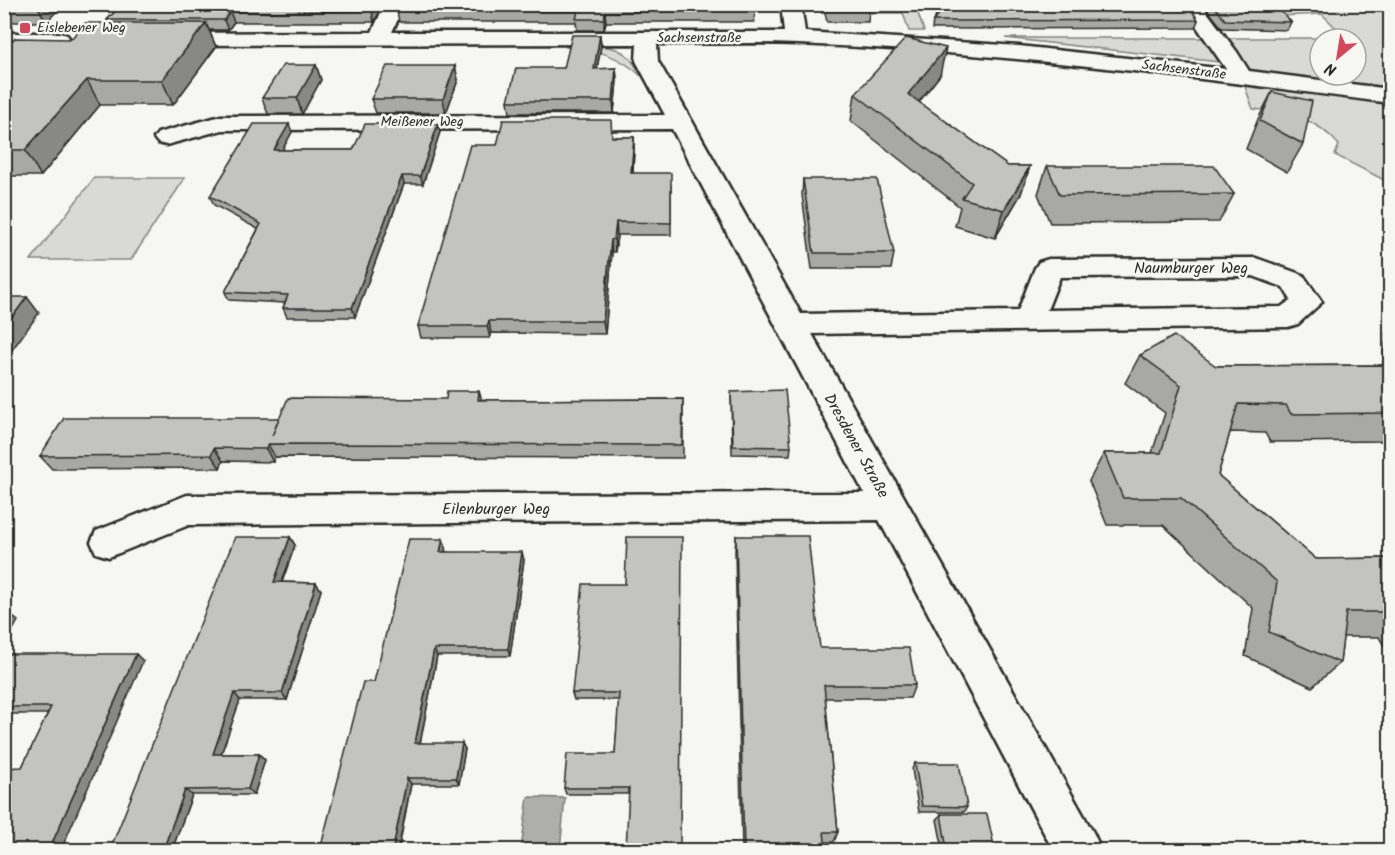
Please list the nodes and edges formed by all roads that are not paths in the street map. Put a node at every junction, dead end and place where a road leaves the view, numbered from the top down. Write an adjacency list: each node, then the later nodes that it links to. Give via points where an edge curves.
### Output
1 (395, 4): 8 (street)
2 (791, 4): 4 (street)
3 (1190, 4): 10 (street, via 1230,56)
4 (795, 38): 9 (street, Sachsenstraße); 10 (street, Sachsenstraße, via 931,44)
5 (4, 39): 6 (street)
6 (77, 39)
7 (150, 39): 8 (street, Sachsenstraße)
8 (379, 39): 9 (street, Sachsenstraße)
9 (647, 39): 12 (street, Dresdener Straße, via 647,60)
10 (1240, 76): 11 (street, Sachsenstraße)
11 (1390, 96)
12 (680, 122): 13 (street, Meißener Weg, via 221,123); 15 (street, Dresdener Straße)
13 (166, 138)
14 (1029, 319): 14 (street, Naumburger Weg, via 1288,317 1307,302 1293,281 1256,267 1049,268); 15 (street, Naumburger Weg)
15 (789, 324): 16 (street, Dresdener Straße)
16 (888, 505): 17 (street, Eilenburger Weg, via 187,510); 18 (street, Dresdener Straße)
17 (110, 542)
18 (1078, 850)

